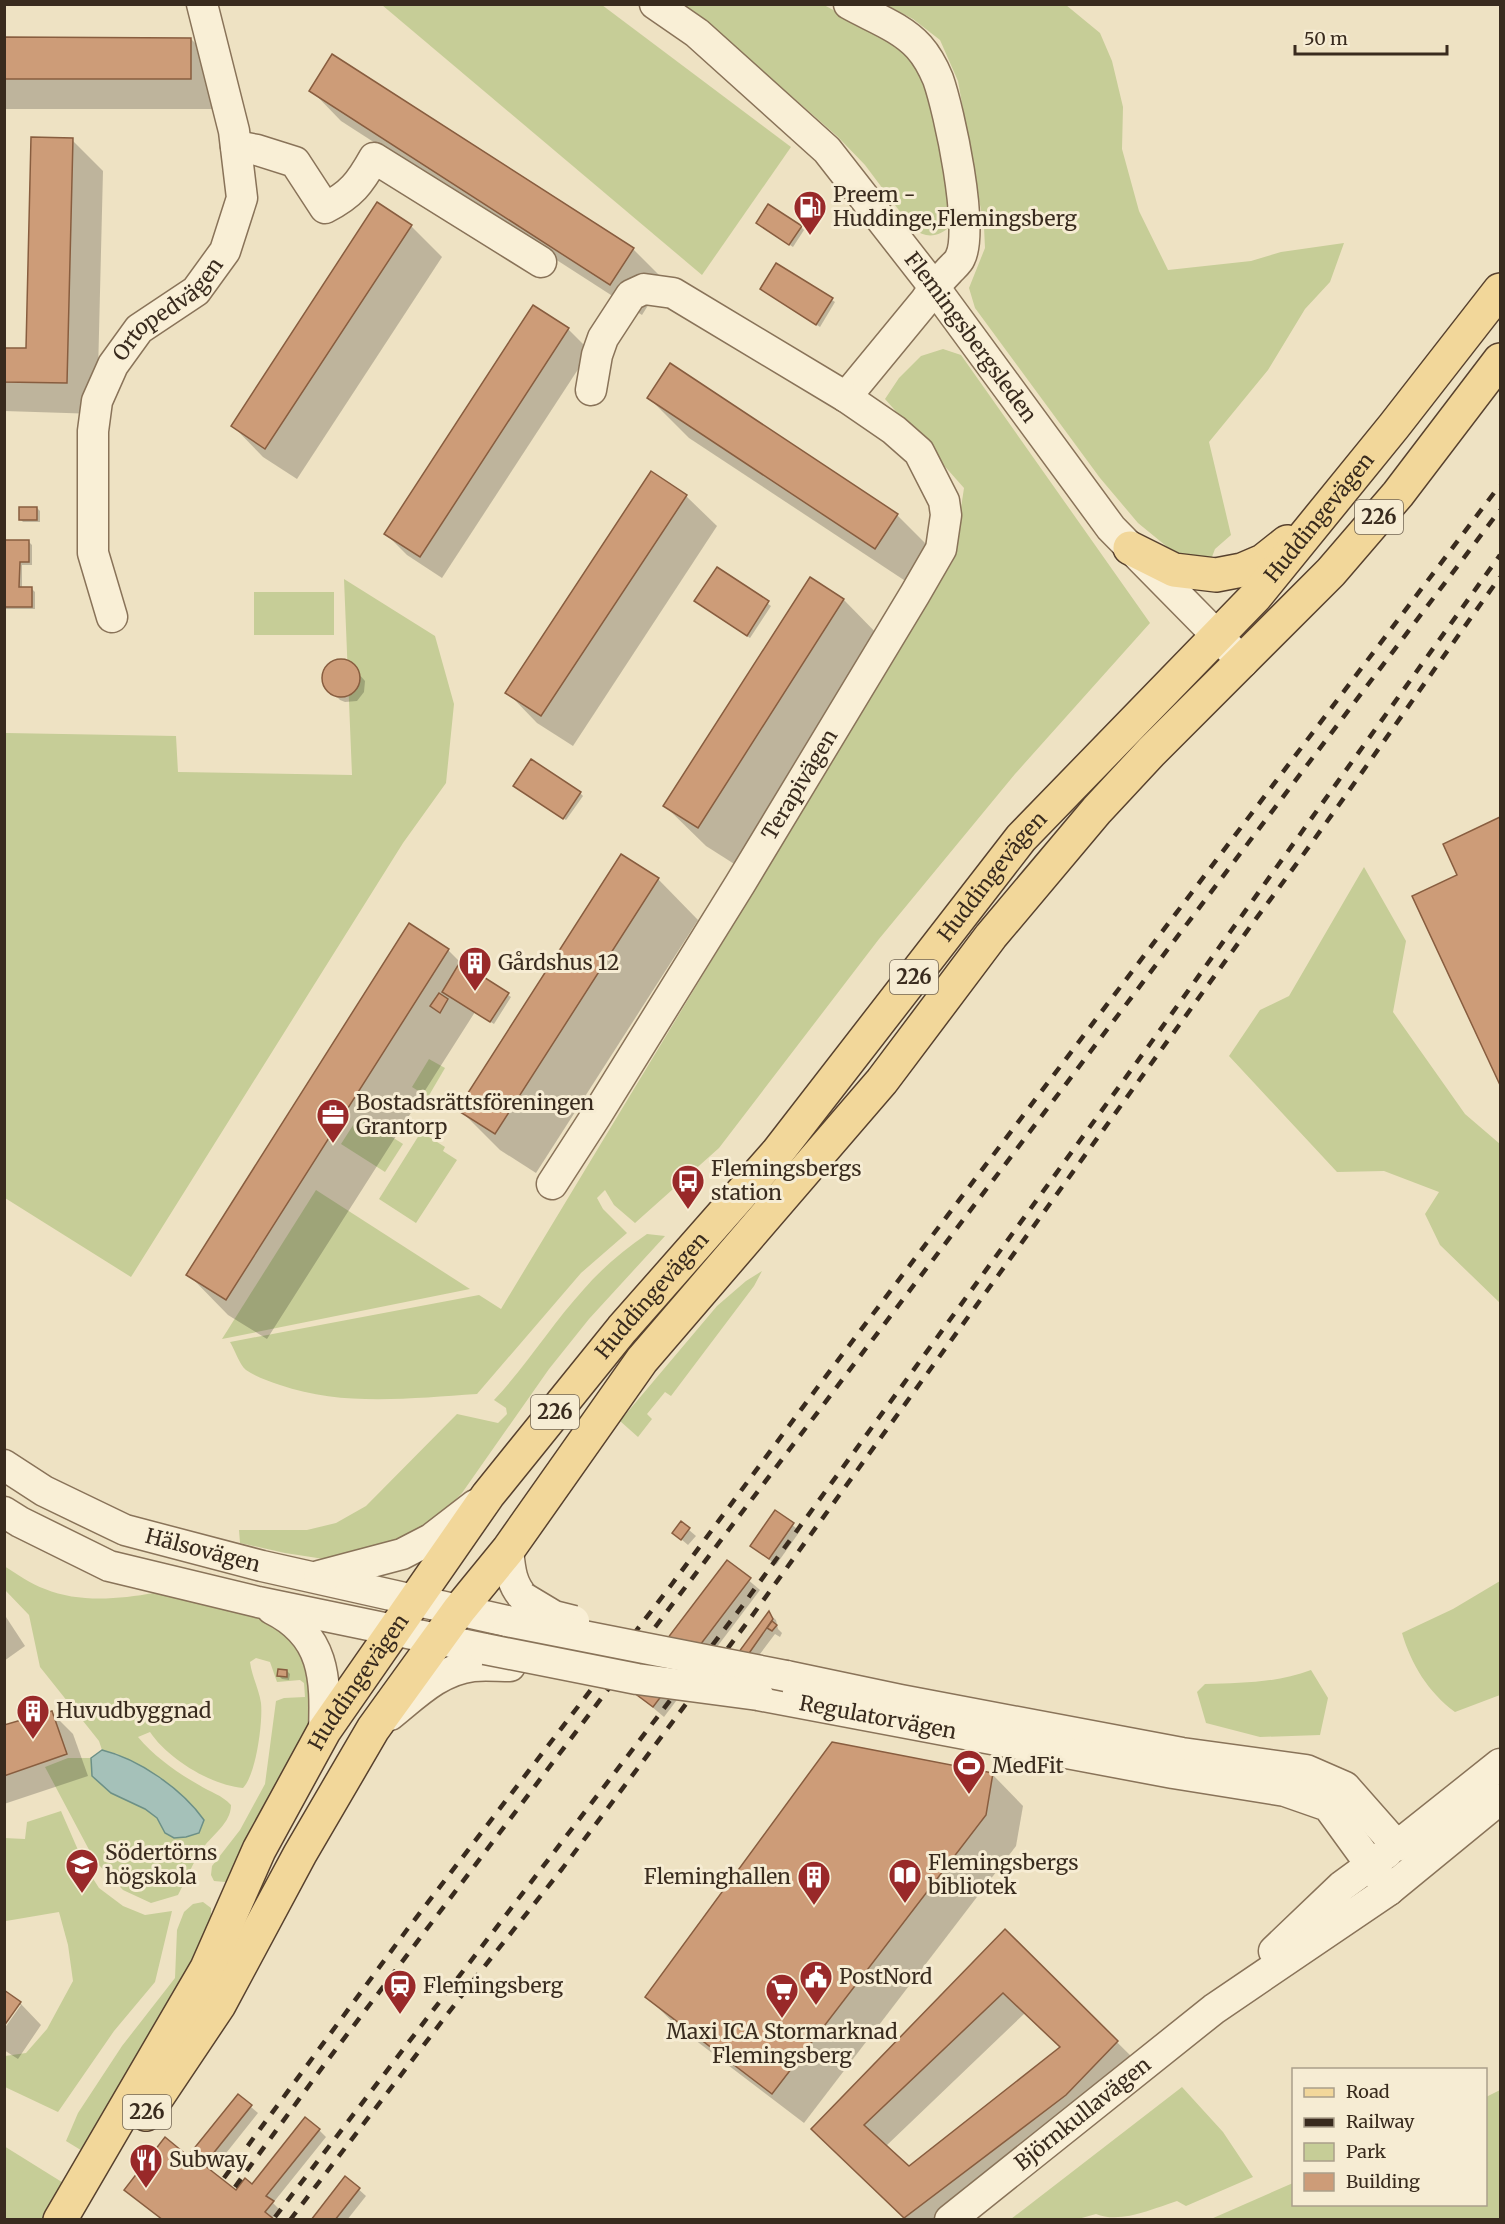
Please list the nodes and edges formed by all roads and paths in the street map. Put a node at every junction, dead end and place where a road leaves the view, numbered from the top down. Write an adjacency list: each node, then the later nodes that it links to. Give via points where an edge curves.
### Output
1 (202, 4): 4 (street, Ortopedvägen)
2 (656, 4): 6 (street, Flemingsbergsleden, via 697,33 827,150)
3 (849, 4): 6 (street, via 908,37 926,55 938,80 965,203 965,230 961,258)
4 (236, 146): 5 (street, via 295,162 325,208 345,198 365,176 374,158); 13 (street, Ortopedvägen, via 242,198 225,251 196,291 139,328 113,365 97,402 93,431 93,553)
5 (541, 262)
6 (934, 287): 10 (street); 12 (street, Flemingsbergsleden, via 1111,528)
7 (1500, 290): 11 (main road, Huddingevägen / 226)
8 (1500, 360): 15 (main road, Huddingevägen / 226, via 1398,494 1331,572)
9 (591, 390): 10 (street, Terapivägen, via 603,338 631,295 655,289 673,293)
10 (846, 397): 16 (street, Terapivägen, via 919,452 944,501 941,549 740,884)
11 (1323, 512): 12 (main road, via 1263,561 1227,574 1174,570); 14 (main road, Huddingevägen / 226, via 1255,597)
12 (1130, 548): 14 (street, Flemingsbergsleden)
13 (112, 617)
14 (1217, 635): 15 (street, Flemingsbergsleden); 18 (main road, Huddingevägen / 226, via 1021,838 777,1153 621,1329)
15 (1243, 662): 20 (main road, Huddingevägen / 226, via 1097,810 991,936 882,1081 642,1360)
16 (552, 1184)
17 (4, 1465): 21 (street, Hälsovägen, via 44,1491 125,1530)
18 (488, 1496): 21 (street, via 431,1539 402,1554); 22 (main road, Huddingevägen / 226)
19 (4, 1512): 23 (street, Hälsovägen, via 110,1566)
20 (508, 1550): 24 (main road, Huddingevägen / 226); 25 (street, via 516,1590)
21 (314, 1578): 22 (street, Hälsovägen)
22 (414, 1600): 24 (street); 26 (main road, Huddingevägen / 226)
23 (258, 1602): 26 (street, Hälsovägen); 30 (street, via 286,1616 312,1642 324,1678)
24 (459, 1610): 25 (street); 27 (main road, Huddingevägen / 226)
25 (515, 1610): 31 (street, Regulatorvägen, bridge, via 554,1616 786,1676)
26 (394, 1630): 27 (street, Regulatorvägen); 30 (main road, Huddingevägen / 226)
27 (438, 1639): 28 (street, Regulatorvägen); 29 (main road, Huddingevägen / 226)
28 (480, 1657): 29 (street, via 435,1679); 31 (street, Regulatorvägen, bridge, via 567,1665)
29 (373, 1729): 40 (main road, Huddingevägen / 226, via 219,2005)
30 (324, 1731): 39 (main road, Huddingevägen / 226, via 259,1850 207,1968)
31 (1178, 1763): 34 (street, Regulatorvägen, via 1306,1770 1345,1787); 35 (street, Regulatorvägen, via 1328,1806)
32 (1500, 1764): 34 (street)
33 (1500, 1799): 36 (street)
34 (1397, 1846): 35 (street, Björnkullavägen); 36 (street, Regulatorvägen)
35 (1371, 1864): 37 (street, Regulatorvägen); 38 (street, Björnkullavägen, via 1342,1886)
36 (1415, 1870): 37 (street)
37 (1389, 1890): 38 (street, Björnkullavägen)
38 (1214, 2009): 41 (street, Björnkullavägen)
39 (60, 2220)
40 (74, 2220)
41 (950, 2220)

